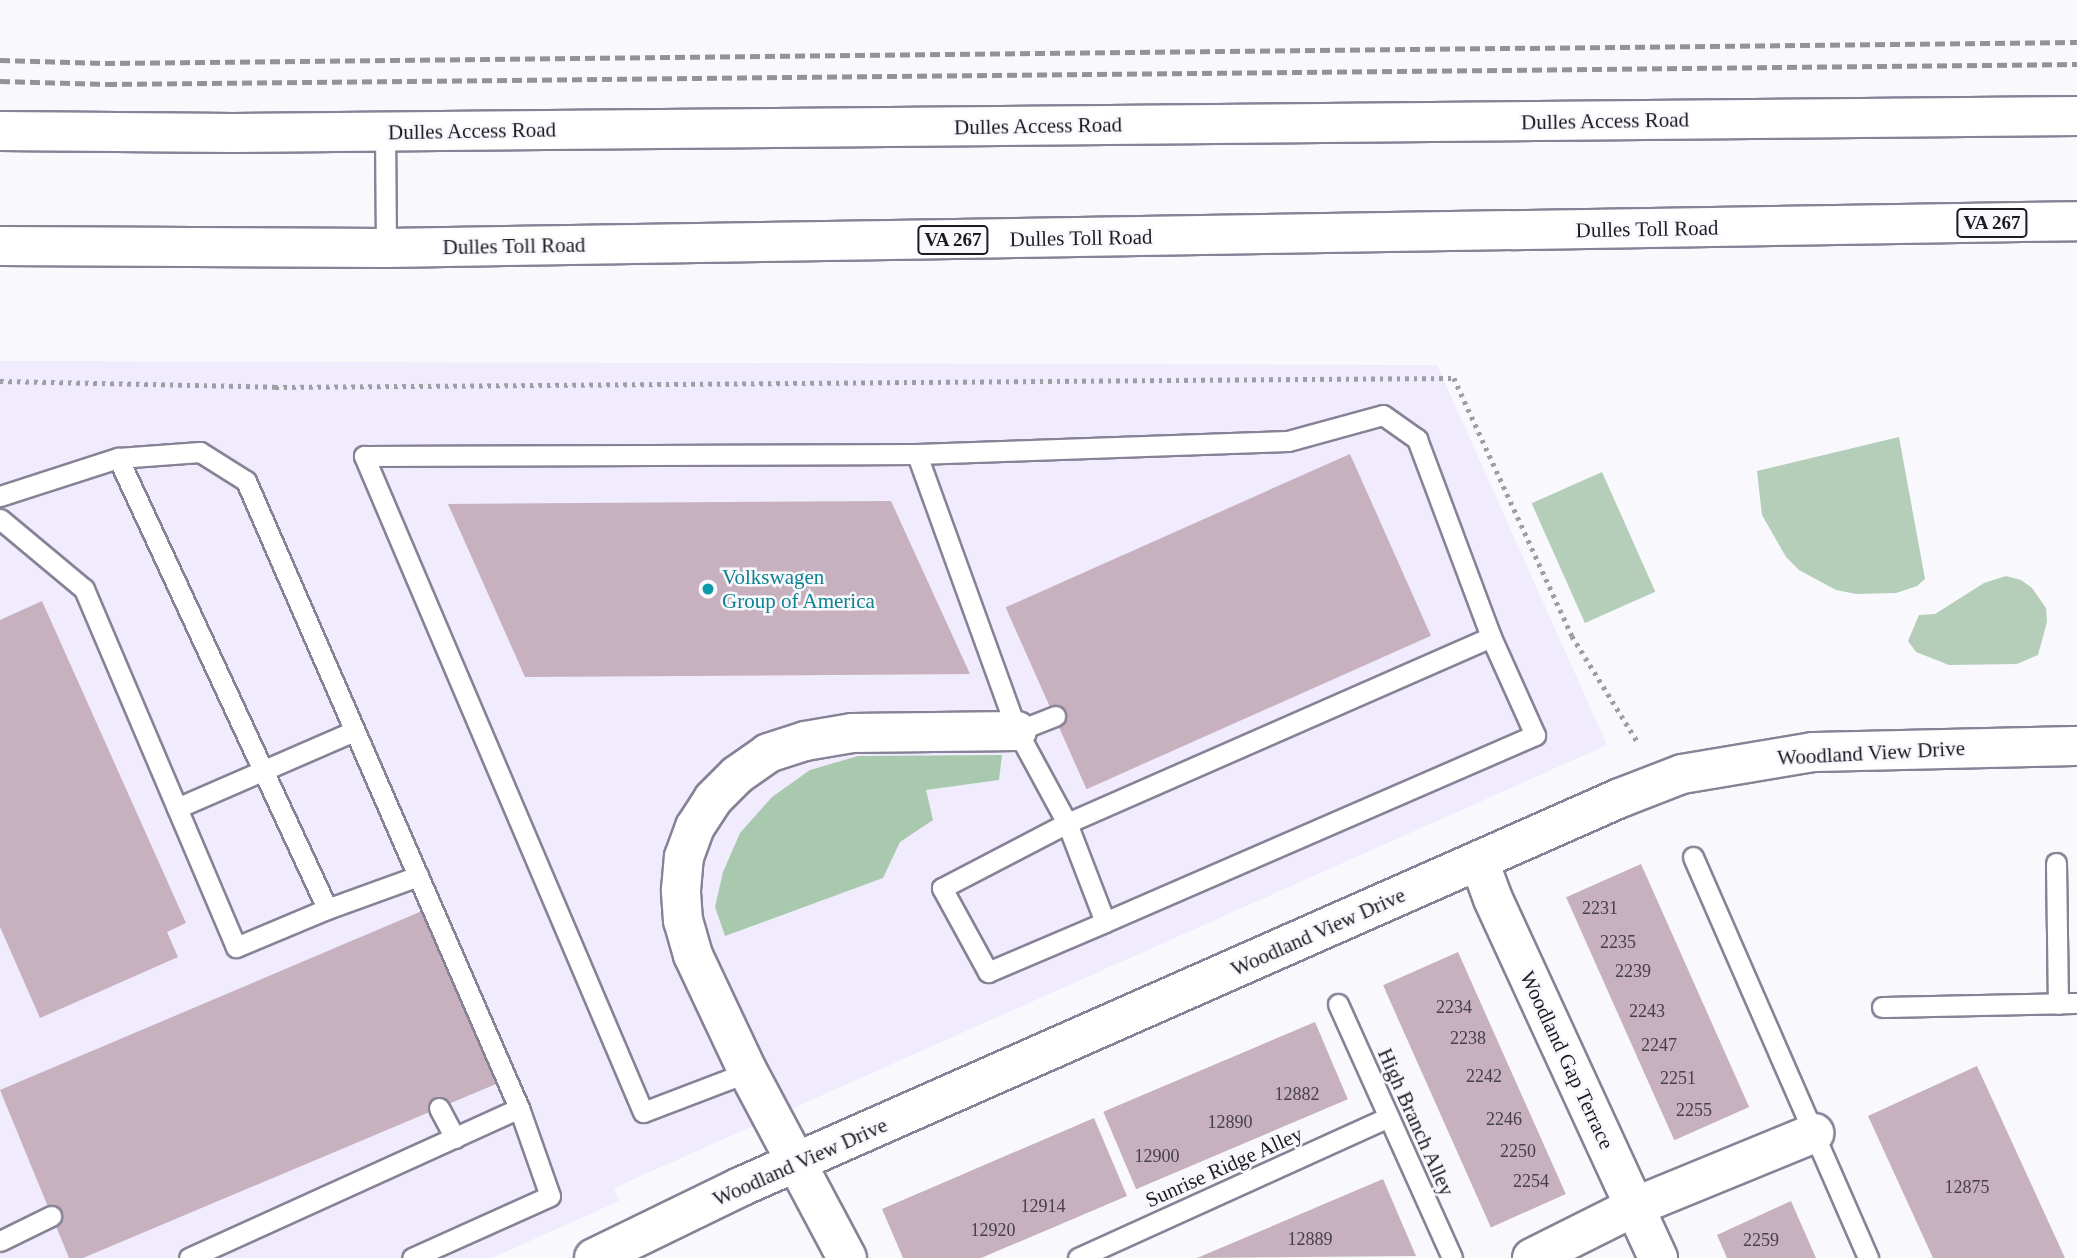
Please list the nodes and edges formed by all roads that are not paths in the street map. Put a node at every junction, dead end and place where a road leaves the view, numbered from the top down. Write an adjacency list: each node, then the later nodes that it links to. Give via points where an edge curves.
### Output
1 (2077, 116): 3 (main road, Dulles Access Road)
2 (0, 131): 3 (main road, Dulles Access Road)
3 (385, 131): 6 (lane)
4 (2077, 221): 6 (main road, Dulles Toll Road / VA 267)
5 (0, 246): 6 (main road, Dulles Toll Road / VA 267)
6 (386, 248)
7 (917, 454): 11 (lane, via 1288,441 1383,415 1417,439); 14 (lane); 28 (lane, via 364,456 643,1112)
8 (118, 458): 9 (lane); 13 (lane, via 200,452 246,481); 16 (lane)
9 (0, 496)
10 (0, 519): 17 (lane, via 84,589)
11 (1491, 637): 18 (lane); 24 (lane, via 1535,735)
12 (1055, 716): 14 (lane)
13 (354, 731): 16 (lane); 22 (lane)
14 (1017, 731): 18 (lane); 28 (main road, via 852,733 805,741 768,753 713,799 695,827 684,857 683,921 693,955)
15 (2077, 746): 20 (main road, Woodland View Drive, via 1813,752 1749,760 1682,774)
16 (263, 771): 17 (lane); 23 (lane)
17 (177, 808): 23 (lane, via 236,947)
18 (1067, 823): 24 (lane); 24 (lane, via 942,888 988,972)
19 (1693, 857): 32 (lane)
20 (1479, 861): 34 (main road, Woodland View Drive); 35 (main road, Woodland Gap Terrace)
21 (2056, 863): 26 (lane)
22 (418, 876): 23 (lane); 30 (lane)
23 (327, 909)
24 (1105, 922)
25 (1338, 1004): 31 (lane, High Branch Alley)
26 (2068, 1004): 27 (lane)
27 (1882, 1007)
28 (748, 1072): 34 (main road)
29 (439, 1108): 33 (lane)
30 (519, 1108): 33 (lane); 39 (lane, via 550,1196)
31 (1389, 1117): 42 (lane, Sunrise Ridge Alley); 43 (lane, High Branch Alley)
32 (1814, 1133): 35 (main road); 46 (lane)
33 (455, 1138): 38 (lane)
34 (797, 1164): 40 (main road, Woodland View Drive); 41 (main road)
35 (1634, 1207): 44 (main road); 45 (main road, Woodland Gap Terrace)
36 (51, 1216): 37 (lane)
37 (0, 1241)
38 (189, 1258)
39 (412, 1258)
40 (594, 1258)
41 (847, 1258)
42 (1078, 1258)
43 (1452, 1258)
44 (1532, 1258)
45 (1658, 1258)
46 (1868, 1258)

